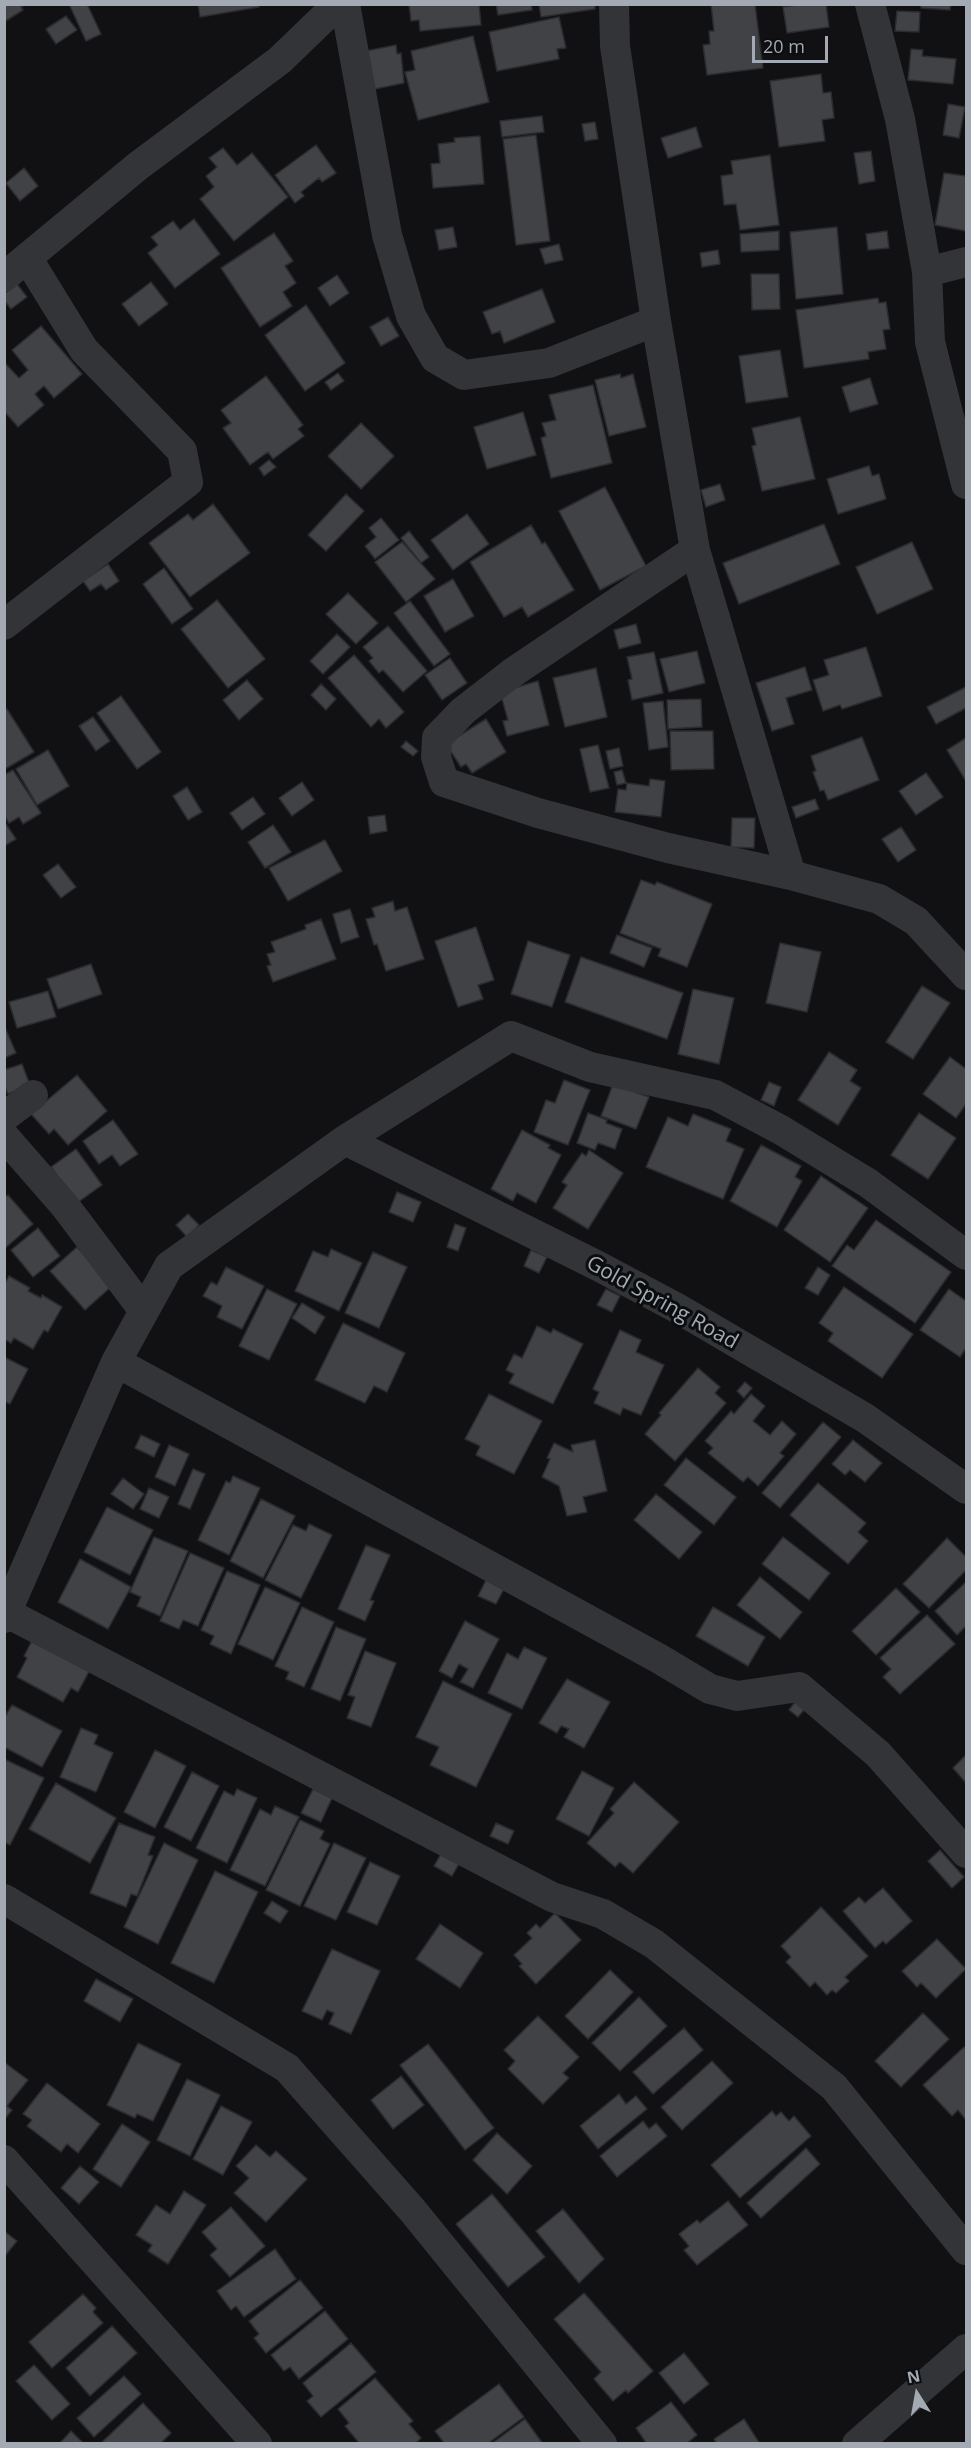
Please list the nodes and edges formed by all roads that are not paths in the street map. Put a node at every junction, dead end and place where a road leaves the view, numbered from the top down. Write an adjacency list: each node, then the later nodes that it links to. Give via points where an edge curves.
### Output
1 (338, 4): 6 (street, via 280,60 138,166)
2 (345, 4): 8 (street, via 387,235 411,316 435,358 464,375 549,363)
3 (614, 4): 8 (street, via 615,46)
4 (870, 4): 7 (street, via 900,119)
5 (966, 262): 7 (street)
6 (16, 268): 11 (street, via 84,350 182,451 188,482)
7 (927, 272): 9 (street, via 930,342)
8 (656, 321): 10 (street)
9 (966, 484)
10 (695, 550): 12 (street); 12 (street, via 512,673 463,711 437,738 436,757 444,782 454,786 668,848)
11 (4, 625)
12 (791, 875): 13 (street, via 879,899 916,921)
13 (966, 975)
14 (33, 1095): 15 (street)
15 (4, 1117)
16 (4, 1136): 19 (street, via 65,1206)
17 (345, 1140): 18 (street, via 511,1036 590,1067 715,1095 868,1183); 19 (street, via 169,1266); 21 (street, Gold Spring Road, via 677,1308 866,1418)
18 (966, 1256)
19 (144, 1311): 20 (street)
20 (116, 1362): 22 (street); 23 (street, via 710,1689 737,1696 799,1687 878,1754)
21 (966, 1489)
22 (6, 1616): 26 (street, via 552,1897 603,1914 654,1944 834,2087)
23 (966, 1853)
24 (4, 1899): 29 (street, via 287,2068 412,2211)
25 (4, 2160): 28 (street)
26 (966, 2250)
27 (966, 2349): 30 (street)
28 (257, 2444)
29 (602, 2444)
30 (857, 2444)

